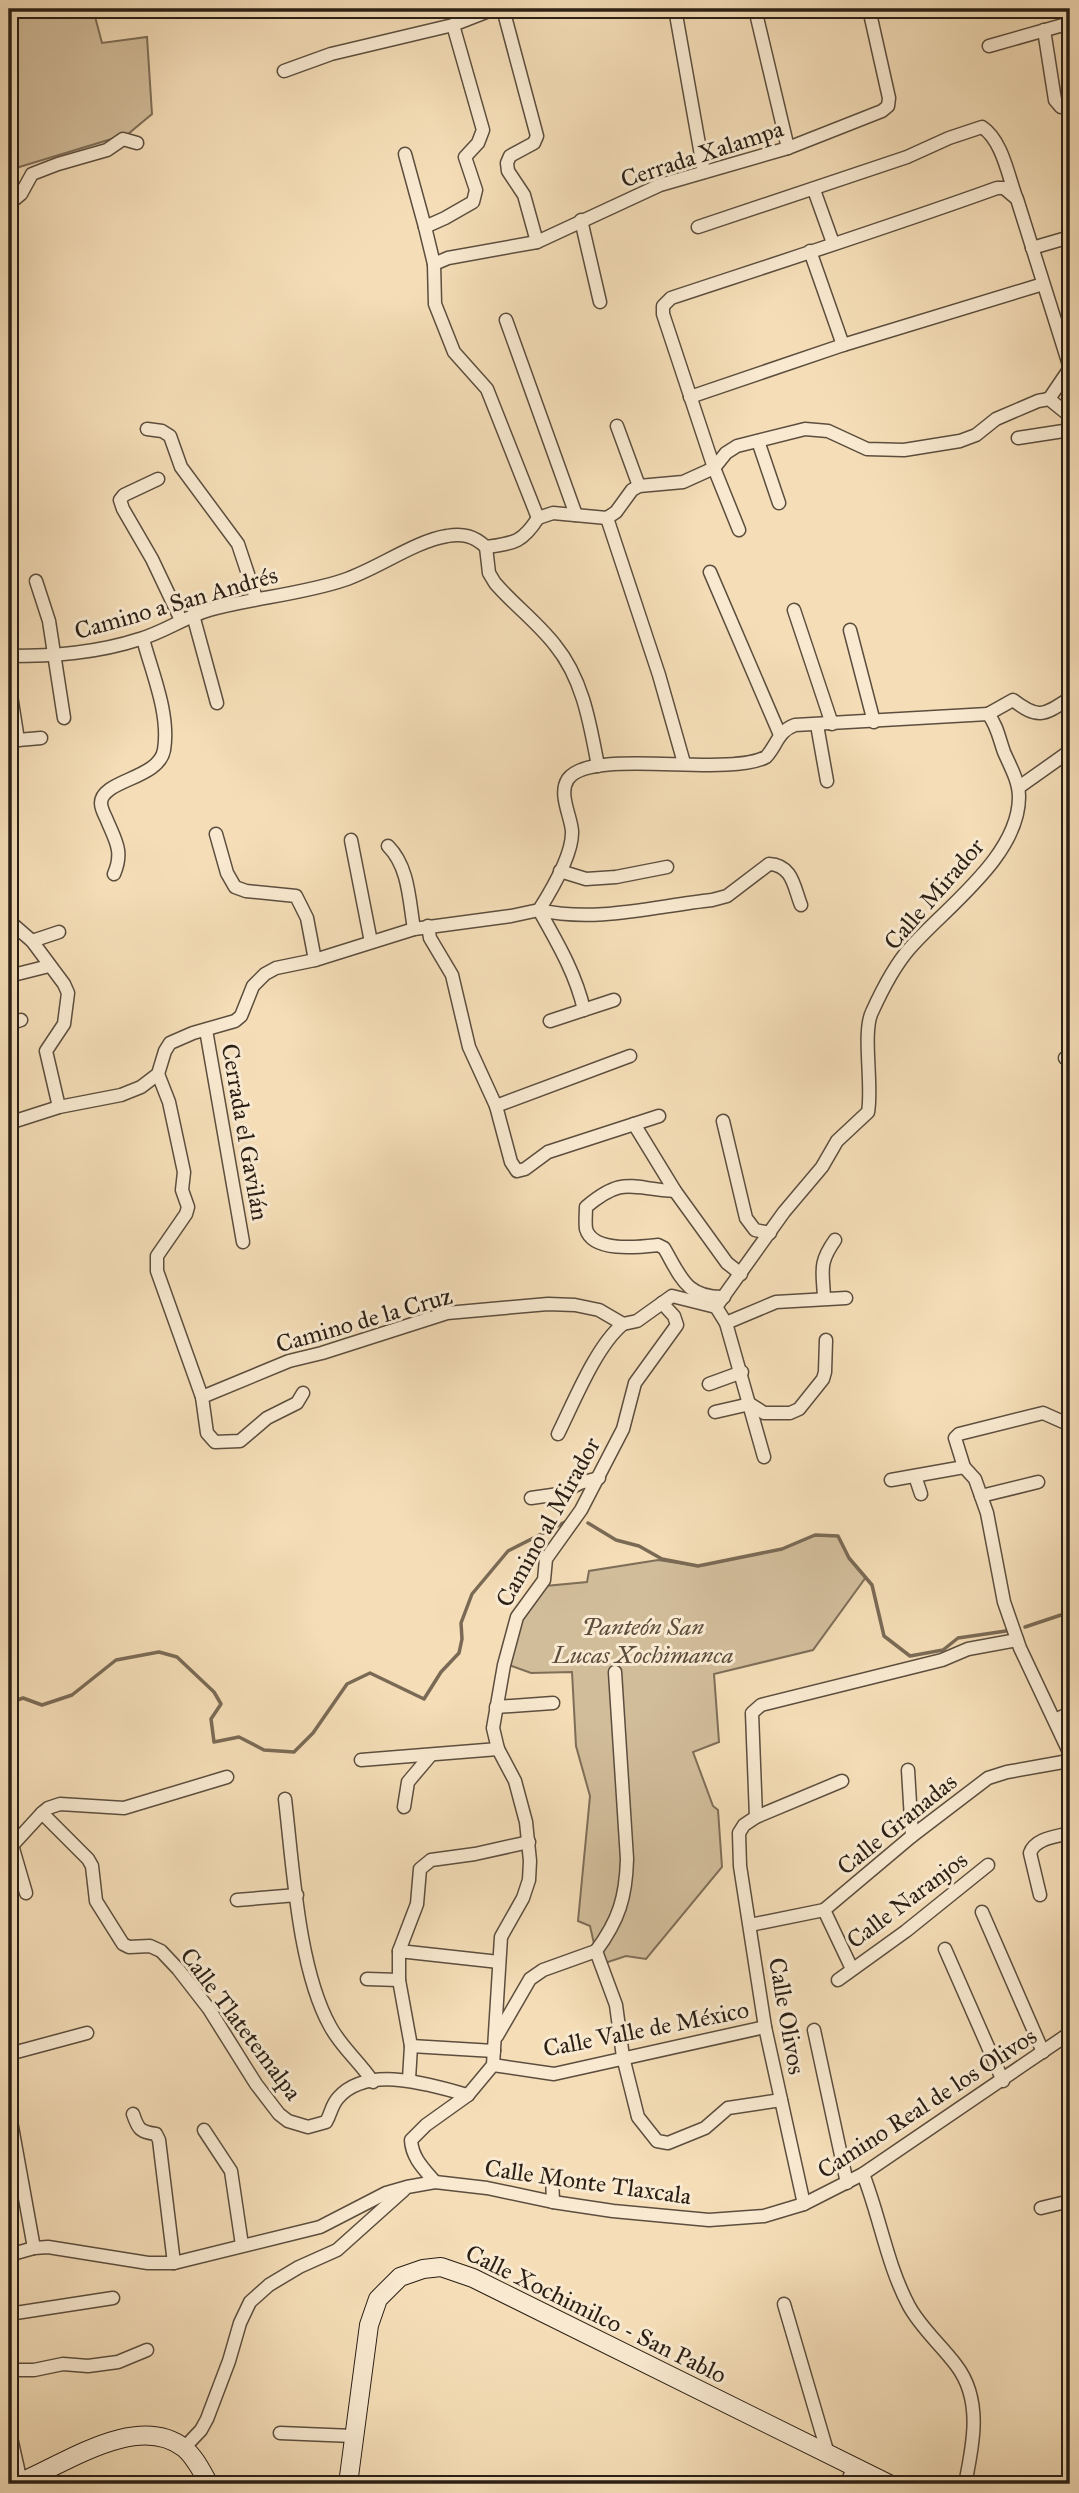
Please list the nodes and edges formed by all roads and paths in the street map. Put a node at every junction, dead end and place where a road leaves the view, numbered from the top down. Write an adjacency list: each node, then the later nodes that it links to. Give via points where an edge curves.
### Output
1 (494, 9): 7 (street)
2 (503, 9): 23 (street, via 537,136 534,143 510,156 508,171 524,195)
3 (675, 9): 15 (street)
4 (755, 9): 13 (street)
5 (869, 9): 13 (street, Cerrada Xalampa, via 888,106)
6 (1070, 23): 8 (street)
7 (453, 25): 10 (street, via 331,54); 20 (street, via 483,130 465,157 475,196 462,209)
8 (1044, 30): 9 (street); 11 (street, via 1055,100 1061,107)
9 (989, 46)
10 (284, 71)
11 (1070, 107)
12 (137, 143): 18 (street, via 123,139 107,150 32,174)
13 (788, 149): 15 (street, Cerrada Xalampa)
14 (405, 154): 20 (street)
15 (704, 172): 19 (street, Cerrada Xalampa, via 660,185)
16 (814, 190): 17 (street, via 982,127 997,144); 21 (street); 24 (street)
17 (1017, 199): 24 (street, via 997,188); 25 (street)
18 (9, 204)
19 (581, 220): 23 (street, Cerrada Xalampa); 29 (street)
20 (425, 227): 27 (street)
21 (698, 227)
22 (1070, 237): 25 (street)
23 (537, 242): 27 (street, Cerrada Xalampa)
24 (833, 243): 26 (street)
25 (1032, 248): 28 (street)
26 (810, 251): 31 (street); 33 (street, via 671,298 663,306)
27 (434, 264): 46 (street, via 435,304 454,352 487,389)
28 (1043, 284): 31 (street); 32 (street)
29 (600, 302)
30 (506, 320): 45 (street)
31 (843, 345): 33 (street)
32 (1070, 367): 34 (street)
33 (690, 397): 41 (street)
34 (1049, 399): 35 (street); 40 (street, via 996,419 960,441 904,450 867,449 815,428)
35 (1070, 416)
36 (617, 426): 43 (street)
37 (146, 429): 52 (street, via 170,436 181,467 238,544)
38 (1070, 430): 39 (street)
39 (1018, 438)
40 (758, 441): 41 (street, via 732,449); 44 (street)
41 (714, 468): 43 (street, via 684,482); 48 (street)
42 (158, 479): 54 (street, via 120,500)
43 (639, 486): 47 (street)
44 (779, 503)
45 (576, 515): 46 (street, via 553,513); 47 (street)
46 (538, 518): 49 (street, via 519,541)
47 (607, 518): 71 (street)
48 (739, 530)
49 (486, 547): 52 (street, Camino a San Andrés, via 466,535 448,536 342,581); 72 (street, via 495,583 557,647 574,676)
50 (710, 572): 67 (street)
51 (36, 581): 58 (street)
52 (257, 598): 54 (street, Camino a San Andrés)
53 (794, 610): 66 (street)
54 (187, 618): 56 (street, Camino a San Andrés); 61 (street)
55 (850, 630): 64 (street)
56 (143, 639): 58 (street, Camino a San Andrés); 80 (street, via 160,702 164,750 147,772 103,797 100,805 120,858)
57 (9, 656): 58 (street, Camino a San Andrés)
58 (54, 656): 63 (street)
59 (9, 683): 69 (street)
60 (1070, 698): 62 (street, via 1038,715 1013,700)
61 (217, 703)
62 (988, 714): 64 (street); 74 (street)
63 (64, 718)
64 (874, 722): 66 (street)
65 (817, 724): 66 (street); 67 (street, via 794,725); 73 (street)
66 (832, 724)
67 (780, 735): 71 (street, via 772,751 758,762 725,766)
68 (41, 738): 69 (street)
69 (13, 742)
70 (1070, 751): 74 (street)
71 (684, 763): 72 (street)
72 (598, 766): 79 (street, via 566,781 572,831)
73 (827, 781)
74 (1019, 787): 105 (street, Calle Mirador, via 1018,813 1007,840 966,892 909,950 870,1016 868,1112 837,1141)
75 (216, 834): 89 (street, via 234,887 290,895 299,901)
76 (351, 840): 88 (street)
77 (388, 846): 85 (street, via 403,868)
78 (667, 867): 79 (street, via 586,879)
79 (560, 870): 82 (street)
80 (114, 874)
81 (801, 905): 82 (street, via 792,875 769,864 727,896 712,900 610,915)
82 (539, 910): 84 (street); 93 (street, via 567,961)
83 (9, 921): 87 (street)
84 (428, 926): 85 (street); 98 (street, via 452,975 470,1047)
85 (414, 929): 88 (street)
86 (59, 932): 87 (street)
87 (32, 941): 90 (street)
88 (372, 942): 89 (street)
89 (315, 960): 95 (street, via 265,974 253,986 241,1016)
90 (49, 966): 91 (street); 99 (street, via 68,993 64,1024 46,1051)
91 (9, 976)
92 (614, 1000): 93 (street)
93 (584, 1010): 94 (street)
94 (550, 1021)
95 (206, 1030): 97 (street, via 170,1043); 107 (street, Cerrada el Gavilán)
96 (630, 1056): 98 (street)
97 (158, 1074): 99 (street, via 121,1095); 119 (street, via 169,1102 188,1207 157,1256 157,1271)
98 (496, 1106): 103 (street, via 517,1171 548,1152)
99 (59, 1107): 102 (street)
100 (659, 1116): 103 (street)
101 (723, 1121): 105 (street, via 746,1218 755,1230)
102 (9, 1123)
103 (634, 1124): 104 (street)
104 (675, 1191): 108 (street, via 727,1263); 111 (street, via 622,1185 610,1189 586,1207 586,1229 600,1244 664,1248 694,1293)
105 (770, 1233): 108 (street, Calle Mirador)
106 (835, 1240): 109 (street, via 824,1255)
107 (243, 1242)
108 (741, 1274): 111 (street, Calle Mirador)
109 (824, 1298): 110 (street); 113 (street, via 776,1302)
110 (846, 1298)
111 (720, 1302): 112 (street, via 672,1296); 113 (street)
112 (662, 1303): 114 (street, via 637,1321); 127 (street, Camino al Mirador, via 677,1325 635,1383 623,1429)
113 (726, 1323): 116 (street)
114 (623, 1324): 119 (street, Camino de la Cruz, via 599,1310 548,1304 447,1313 289,1361); 123 (street, via 601,1350)
115 (826, 1340): 120 (street, via 823,1378 799,1409 764,1413)
116 (742, 1372): 117 (street); 120 (street)
117 (709, 1384)
118 (303, 1392): 119 (street, via 297,1404 267,1418 240,1441 210,1438)
119 (202, 1397)
120 (750, 1404): 121 (street); 124 (street)
121 (715, 1412)
122 (1070, 1425): 125 (street, via 1043,1413 959,1434 955,1443)
123 (558, 1434)
124 (764, 1457)
125 (964, 1467): 126 (street); 131 (street)
126 (915, 1476): 128 (street); 130 (street)
127 (599, 1478): 132 (street, via 559,1494); 136 (street, Camino al Mirador, via 545,1559 544,1580 517,1617)
128 (891, 1480)
129 (1038, 1482): 131 (street)
130 (920, 1494)
131 (981, 1496): 133 (street)
132 (531, 1498)
133 (1017, 1640): 138 (street); 149 (street, via 761,1704 752,1713)
134 (615, 1672): 164 (street, via 626,1881 616,1921)
135 (553, 1703): 136 (street)
136 (496, 1707): 139 (street, Camino al Mirador, via 493,1728)
137 (1070, 1713): 138 (street)
138 (1055, 1720): 140 (street)
139 (498, 1749): 141 (street); 152 (street, Camino al Mirador, via 515,1781)
140 (1070, 1755): 151 (street, Calle Granadas, via 1063,1762 988,1778)
141 (430, 1756): 142 (street); 147 (street, via 408,1782)
142 (361, 1760)
143 (908, 1770): 151 (street)
144 (227, 1777): 148 (street, via 124,1808 60,1804)
145 (842, 1781): 149 (street)
146 (285, 1799): 156 (street)
147 (404, 1807)
148 (42, 1813): 153 (street); 181 (street, Calle Tlatetemalpa, via 88,1859 96,1901 123,1944 150,1946 178,1969 279,2114 288,2121 317,2126 326,2122 331,2107 347,2090)
149 (756, 1817): 161 (street, Calle Olivos, via 739,1833)
150 (1070, 1833): 157 (street, via 1031,1848)
151 (912, 1836): 159 (street, Calle Granadas)
152 (529, 1842): 163 (street, via 431,1860 420,1869 417,1904); 165 (street, Camino al Mirador, via 529,1881 501,1937)
153 (10, 1847): 155 (street)
154 (988, 1865): 166 (street, Calle Naranjos)
155 (26, 1893)
156 (297, 1895): 158 (street); 181 (street, via 315,1990 330,2026)
157 (1040, 1895)
158 (237, 1900)
159 (824, 1910): 161 (street, Calle Granadas); 166 (street, Calle Naranjos)
160 (982, 1912): 176 (street)
161 (750, 1925): 170 (street, Calle Olivos)
162 (945, 1949): 180 (street)
163 (399, 1951): 165 (street); 168 (street)
164 (596, 1951): 175 (street, via 543,1969 530,1979); 178 (street, via 616,2005)
165 (499, 1962): 175 (street, Camino al Mirador)
166 (852, 1969): 169 (street, Calle Naranjos)
167 (367, 1979): 168 (street)
168 (399, 1980): 174 (street)
169 (838, 1980)
170 (765, 2027): 178 (street, Calle Valle de México); 183 (street, Calle Olivos)
171 (814, 2030): 190 (street)
172 (88, 2033): 177 (street)
173 (1070, 2036): 176 (street, Camino Real de los Olivos)
174 (411, 2046): 175 (street, Calle Valle de México); 179 (street)
175 (494, 2052): 178 (street, Calle Valle de México, via 554,2074); 182 (street)
176 (1043, 2052): 180 (street, Camino Real de los Olivos)
177 (9, 2054)
178 (623, 2057): 183 (street, via 638,2117 662,2143 705,2128 728,2108)
179 (409, 2079): 181 (street, Calle Tlatetemalpa); 182 (street, Calle Tlatetemalpa)
180 (1003, 2081): 187 (street, Camino Real de los Olivos)
181 (373, 2082)
182 (468, 2095): 189 (street, via 411,2140 416,2160)
183 (781, 2100): 194 (street, Calle Olivos)
184 (9, 2110): 197 (street)
185 (133, 2114): 199 (street, via 138,2129 156,2134 159,2140)
186 (204, 2130): 196 (street, via 231,2171)
187 (863, 2174): 190 (street, Camino Real de los Olivos); 216 (street, via 909,2307 958,2367 973,2401)
188 (552, 2176): 193 (street)
189 (435, 2182): 191 (street, Calle Monte Tlaxcala); 193 (street, Calle Monte Tlaxcala)
190 (847, 2183): 194 (street, Camino Real de los Olivos)
191 (407, 2187): 196 (street, Calle Monte Tlaxcala, via 320,2227); 208 (street, via 337,2249 269,2285 250,2302 207,2418)
192 (1070, 2201): 195 (street)
193 (553, 2202): 194 (street, Calle Monte Tlaxcala, via 709,2220 764,2216)
194 (804, 2204)
195 (1041, 2208)
196 (242, 2245): 199 (street, Calle Monte Tlaxcala)
197 (34, 2248): 198 (street, Calle Monte Tlaxcala); 199 (street, Calle Monte Tlaxcala)
198 (9, 2255)
199 (174, 2263)
200 (113, 2298): 202 (street)
201 (784, 2304): 209 (street)
202 (9, 2314)
203 (147, 2350): 204 (street, via 118,2362)
204 (9, 2370)
205 (9, 2429): 211 (street)
206 (280, 2433): 207 (street)
207 (353, 2436): 209 (main road, Calle Xochimilco - San Pablo, via 369,2325 379,2299 400,2277 441,2267 473,2278); 213 (main road, Calle Xochimilco - San Pablo)
208 (184, 2448): 211 (main road, via 157,2435 125,2437); 212 (main road)
209 (828, 2454): 210 (main road, Calle Xochimilco - San Pablo)
210 (857, 2474): 214 (street); 215 (main road, Calle Xochimilco - San Pablo)
211 (19, 2483)
212 (209, 2484)
213 (348, 2484)
214 (847, 2484)
215 (889, 2484)
216 (965, 2484)

